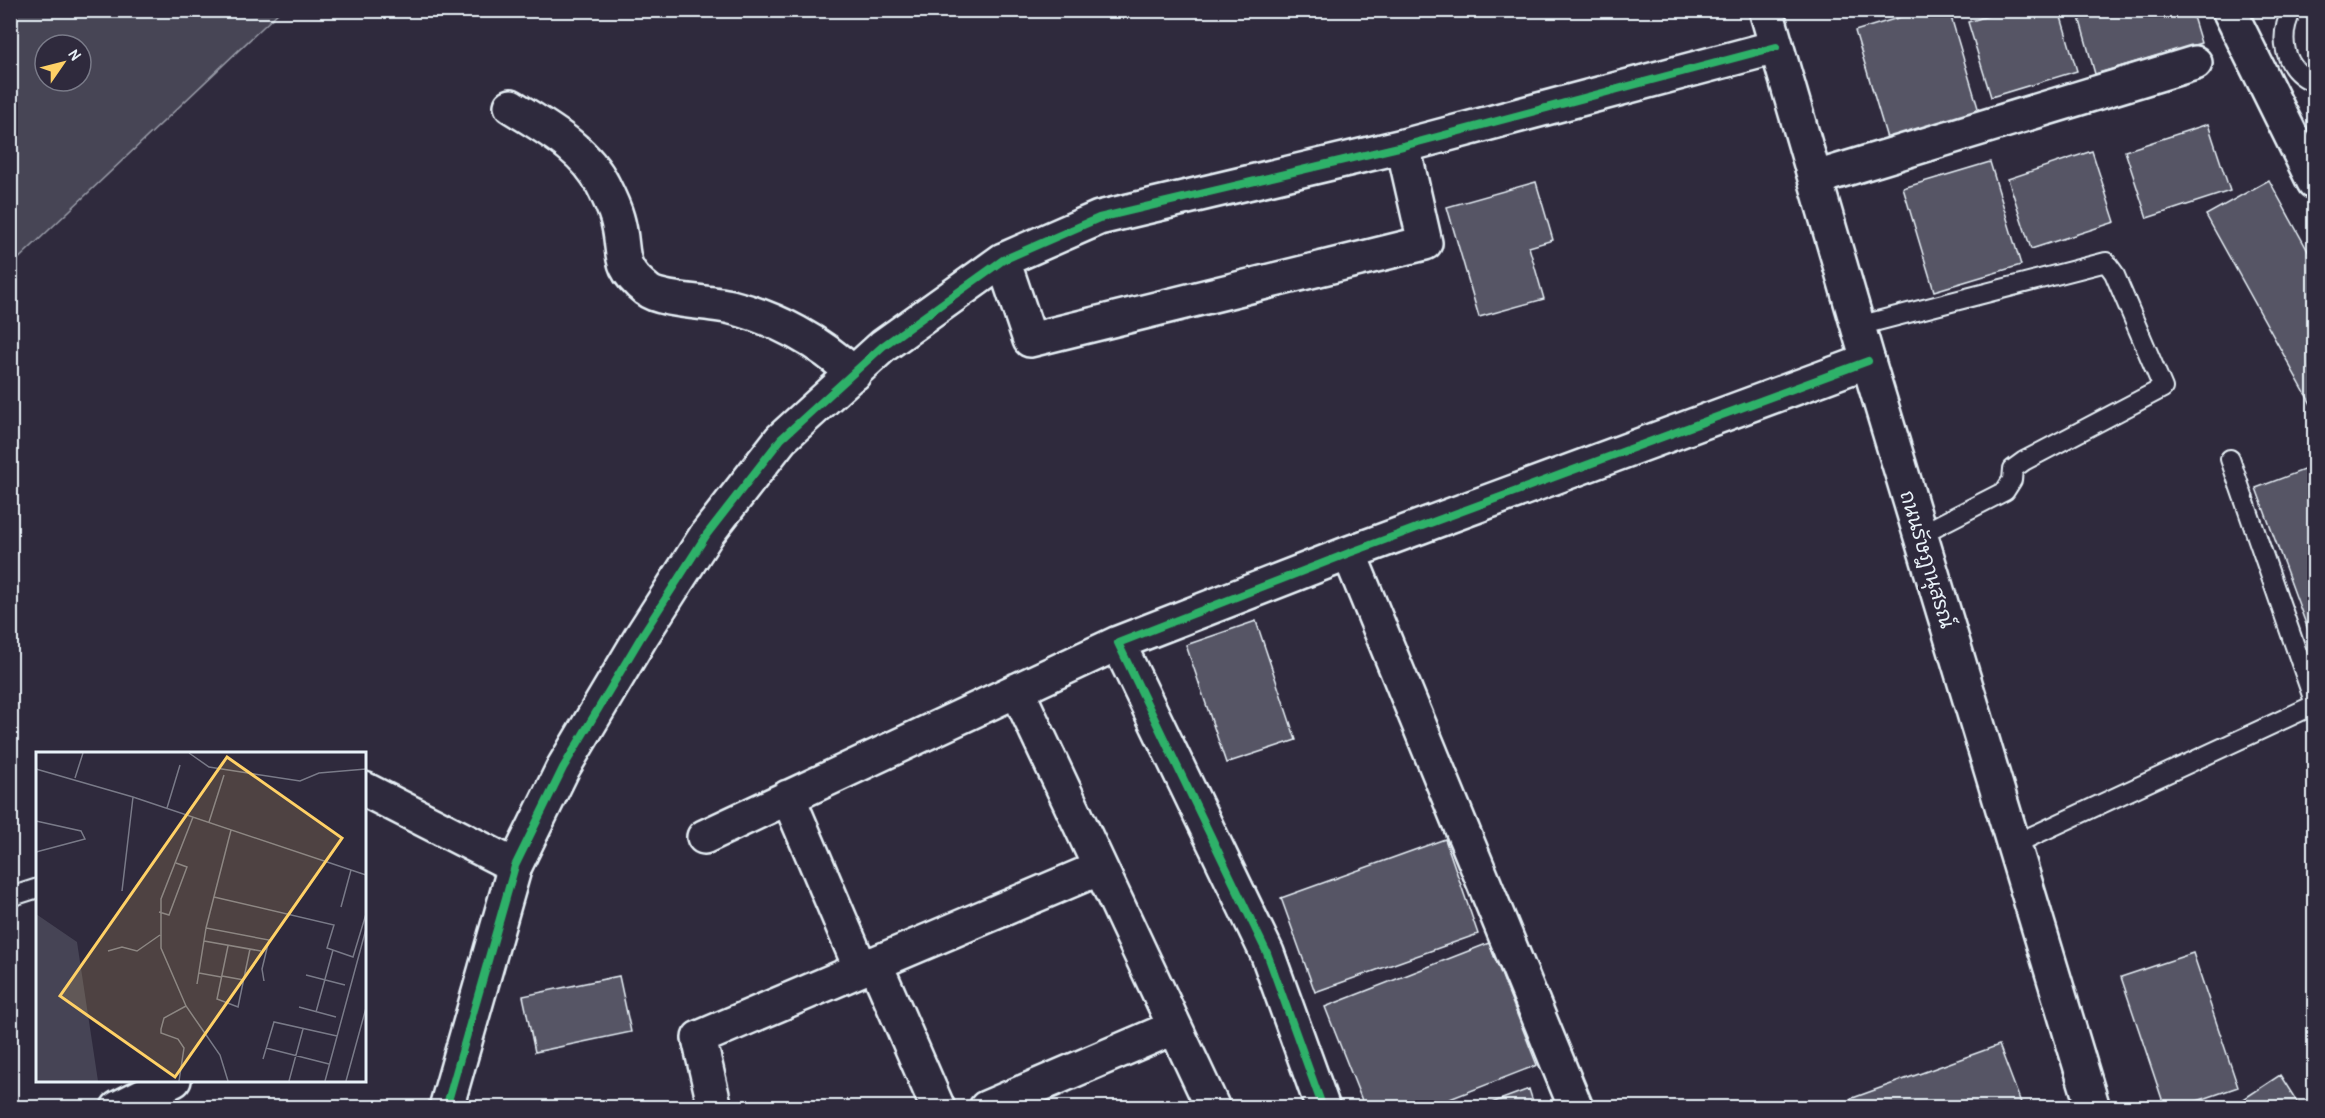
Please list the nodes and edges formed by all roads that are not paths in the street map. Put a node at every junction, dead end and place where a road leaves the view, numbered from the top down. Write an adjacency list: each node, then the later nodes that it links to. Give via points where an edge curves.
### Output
1 (1766, 10): 5 (street, ถนนรัษฎานุสรณ์)
2 (2229, 10): 4 (street)
3 (2292, 10): 6 (lane, via 2284,32)
4 (2246, 42): 6 (lane); 9 (street)
5 (1776, 47): 11 (street); 12 (street, ถนนรัษฎานุสรณ์)
6 (2290, 62): 8 (lane); 9 (lane)
7 (2195, 63): 12 (street)
8 (2314, 82)
9 (2275, 102): 13 (street)
10 (511, 106): 17 (street, via 575,148 602,183 618,219 620,254 631,278 650,293 731,307 782,325 831,352)
11 (1403, 146): 14 (street, via 1099,218); 14 (street, via 1425,243 1030,340)
12 (1816, 178): 15 (street, ถนนรัษฎานุสรณ์)
13 (2314, 182)
14 (1003, 261): 17 (street, via 884,346)
15 (1858, 326): 16 (street, ถนนรัษฎานุสรณ์); 19 (lane, via 2106,262 2163,388 2024,461 2013,469 2005,491)
16 (1868, 361): 19 (street, ถนนรัษฎานุสรณ์); 20 (street)
17 (854, 374): 28 (street, via 781,439 707,534 563,768)
18 (2230, 459): 23 (lane)
19 (1921, 534): 27 (street, ถนนรัษฎานุสรณ์)
20 (1349, 553): 21 (street); 42 (street)
21 (1118, 643): 22 (street); 41 (street, via 1267,953)
22 (1017, 690): 25 (street); 29 (street)
23 (2314, 703): 27 (lane)
24 (366, 790): 28 (street)
25 (788, 797): 26 (street); 32 (street)
26 (704, 837)
27 (2015, 844): 43 (street, ถนนรัษฎานุสรณ์)
28 (515, 866): 37 (street)
29 (1100, 868): 32 (street); 33 (street)
30 (36, 889): 31 (lane)
31 (10, 897)
32 (868, 966): 38 (street, via 699,1038); 39 (street)
33 (1175, 1027): 35 (street); 40 (street)
34 (170, 1082): 36 (street)
35 (1212, 1106)
36 (118, 1107)
37 (446, 1107)
38 (715, 1107)
39 (938, 1107)
40 (986, 1107)
41 (1323, 1107)
42 (1576, 1107)
43 (2093, 1107)

